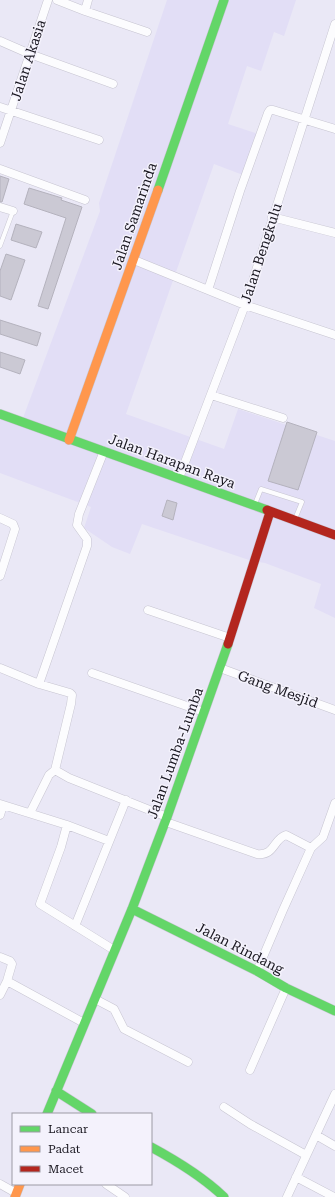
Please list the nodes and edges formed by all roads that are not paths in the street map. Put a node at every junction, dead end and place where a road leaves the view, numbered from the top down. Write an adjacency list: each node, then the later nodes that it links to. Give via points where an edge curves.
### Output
1 (48, 0): 9 (street, Jalan Akasia)
2 (57, 0): 5 (street)
3 (88, 0): 5 (street)
4 (224, 0): 24 (street, Jalan Samarinda)
5 (85, 11): 7 (street)
6 (334, 28): 13 (street, Jalan Bengkulu)
7 (147, 32)
8 (0, 41): 9 (street)
9 (30, 54): 10 (street); 12 (street, Jalan Akasia)
10 (113, 84)
11 (0, 107): 12 (street)
12 (12, 111): 15 (street); 16 (street, Jalan Akasia)
13 (304, 119): 14 (street); 21 (street, Jalan Bengkulu); 25 (street, via 273,110 268,113)
14 (335, 129)
15 (99, 140)
16 (0, 144)
17 (0, 169): 18 (street)
18 (85, 200)
19 (0, 207): 20 (street)
20 (13, 211): 23 (lane)
21 (272, 217): 22 (street); 26 (street, Jalan Bengkulu)
22 (335, 233)
23 (0, 246)
24 (134, 260): 25 (street); 31 (street, Jalan Samarinda)
25 (208, 290): 26 (street)
26 (245, 305): 27 (street); 28 (street, Jalan Bengkulu)
27 (335, 335)
28 (211, 395): 30 (street); 33 (street, Jalan Bengkulu)
29 (0, 414): 31 (street, Jalan Harapan Raya)
30 (283, 418)
31 (69, 440): 32 (street, Jalan Harapan Raya)
32 (104, 451): 33 (street, Jalan Harapan Raya); 45 (street, via 77,525 87,539 87,546)
33 (179, 478): 34 (street, Jalan Harapan Raya)
34 (255, 506): 35 (street, Jalan Harapan Raya); 37 (lane, via 261,489 302,502)
35 (270, 512): 37 (street, Jalan Harapan Raya); 41 (street, Jalan Lumba-Lumba)
36 (0, 518): 39 (street, via 13,524 15,529)
37 (295, 521): 38 (street, Jalan Harapan Raya)
38 (335, 535)
39 (0, 576)
40 (148, 610): 41 (street)
41 (230, 638): 43 (street, Jalan Lumba-Lumba)
42 (0, 668): 45 (street)
43 (220, 668): 46 (street, Gang Mesjid); 47 (street, Jalan Lumba-Lumba)
44 (92, 673): 47 (street)
45 (39, 684): 48 (street, via 72,695)
46 (335, 710)
47 (204, 712): 54 (street, Jalan Lumba-Lumba)
48 (55, 770): 49 (street); 52 (street, via 49,775)
49 (126, 800): 54 (street); 56 (street)
50 (335, 803): 57 (street, via 322,837)
51 (2, 804): 52 (street); 53 (street)
52 (30, 813): 55 (street)
53 (0, 815)
54 (166, 819): 57 (street, via 257,854 269,852 286,835); 58 (street, Jalan Lumba-Lumba)
55 (67, 825): 56 (street); 59 (street, via 40,904)
56 (109, 841): 59 (street)
57 (311, 848): 62 (street)
58 (132, 909): 60 (street, Jalan Lumba-Lumba); 62 (street, Jalan Rindang)
59 (75, 926): 60 (street)
60 (114, 950): 66 (street, Jalan Lumba-Lumba)
61 (0, 957): 63 (street, via 12,964)
62 (257, 971): 64 (street, Jalan Rindang)
63 (7, 981): 65 (street); 68 (street)
64 (286, 988): 67 (street, Jalan Rindang); 70 (street)
65 (0, 995)
66 (95, 999): 68 (street, Jalan Lumba-Lumba); 69 (street, via 114,1009 124,1029)
67 (335, 1011)
68 (84, 1023): 71 (street, Jalan Lumba-Lumba)
69 (188, 1062)
70 (250, 1070)
71 (56, 1092): 74 (street, Jalan Lumba-Lumba); 75 (street)
72 (335, 1094): 76 (street)
73 (224, 1106): 79 (street, via 250,1124)
74 (47, 1113)
75 (90, 1113)
76 (316, 1135): 77 (street); 79 (street)
77 (335, 1146)
78 (152, 1148): 85 (street, via 182,1164 216,1188)
79 (306, 1155): 80 (street)
80 (296, 1177): 86 (street); 87 (street)
81 (0, 1184): 83 (street)
82 (107, 1185): 84 (street)
83 (17, 1191)
84 (125, 1197)
85 (224, 1197)
86 (287, 1197)
87 (334, 1197)

